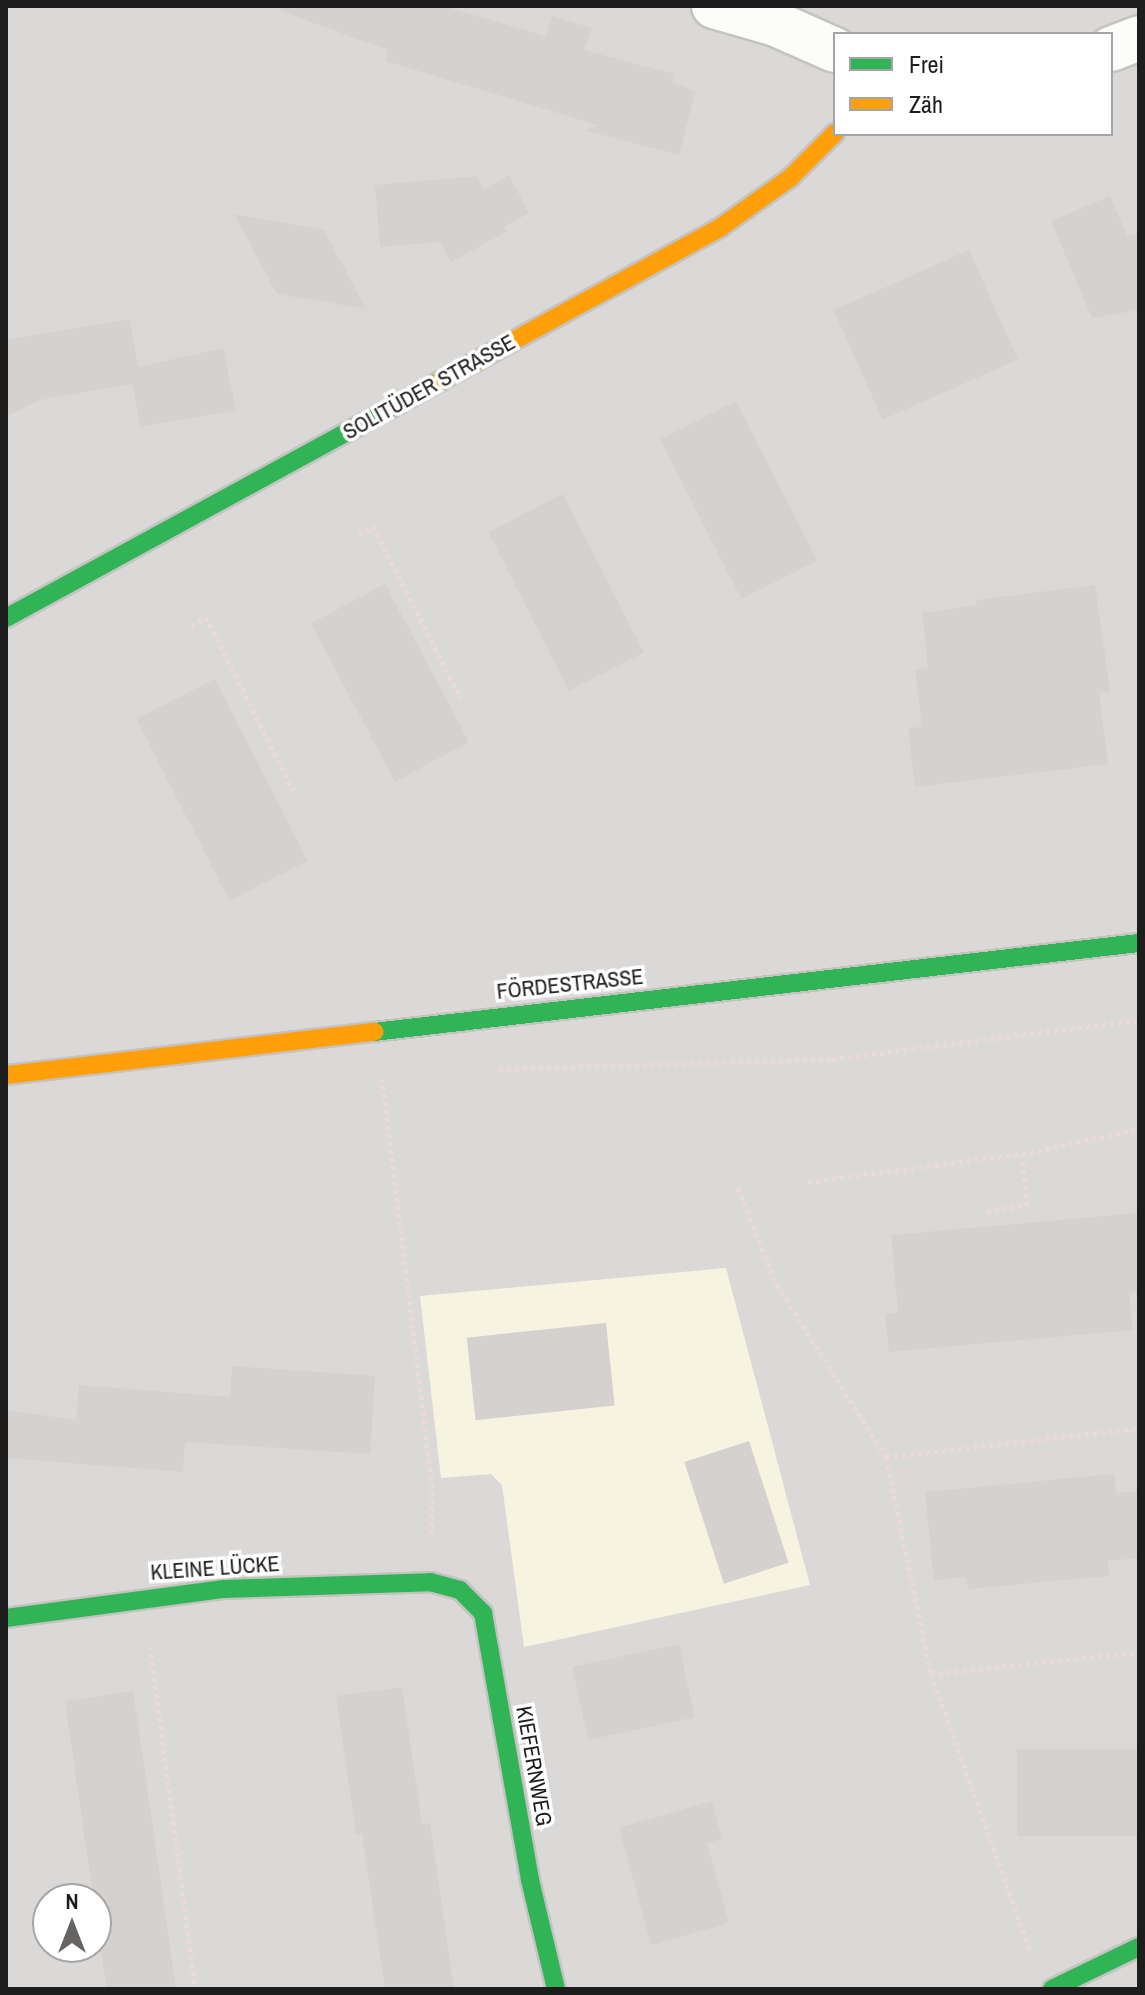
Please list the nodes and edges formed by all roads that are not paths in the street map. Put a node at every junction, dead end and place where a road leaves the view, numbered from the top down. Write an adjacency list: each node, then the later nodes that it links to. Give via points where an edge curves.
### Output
1 (714, 6): 4 (street, via 776,24)
2 (1139, 38): 3 (street)
3 (1113, 48)
4 (833, 49)
5 (833, 135): 6 (street, SOLITÜDER STRASSE, via 790,178 721,227)
6 (6, 618)
7 (1139, 943): 8 (street, FÖRDESTRASSE)
8 (6, 1075)
9 (430, 1582): 10 (street, KLEINE LÜCKE, via 224,1589); 12 (street, KIEFERNWEG, via 460,1590 483,1613 530,1880)
10 (6, 1618)
11 (1139, 1947): 13 (street)
12 (556, 1989)
13 (1052, 1989)

